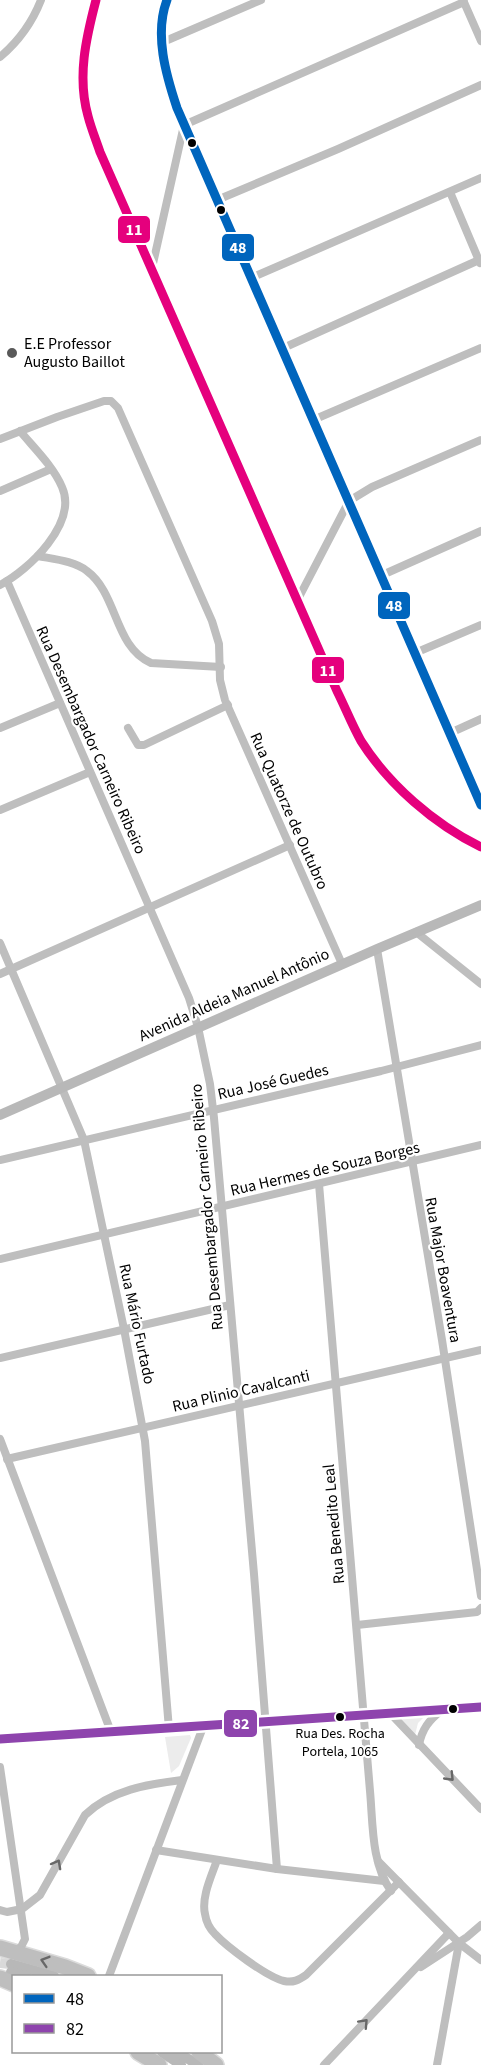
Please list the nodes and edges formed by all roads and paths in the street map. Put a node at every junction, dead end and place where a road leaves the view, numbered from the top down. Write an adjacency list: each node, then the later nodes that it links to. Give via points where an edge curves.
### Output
1 (41, 0): 8 (street, via 28,27)
2 (96, 0): 15 (street, via 83,61 87,114)
3 (167, 0): 7 (street)
4 (261, 0): 7 (street)
5 (464, 1): 6 (street); 10 (street)
6 (481, 41)
7 (163, 42): 10 (street, via 169,84)
8 (0, 57)
9 (481, 85): 13 (street)
10 (184, 125): 13 (street); 15 (street)
11 (481, 178): 12 (street)
12 (450, 192): 14 (street); 16 (street)
13 (217, 200): 16 (street)
14 (480, 263): 18 (street)
15 (152, 268): 30 (street)
16 (251, 278): 18 (street)
17 (481, 348): 19 (street)
18 (281, 349): 19 (street)
19 (313, 420): 25 (street)
20 (20, 431): 21 (street); 23 (street); 33 (street, Rua Quatorze de Outubro, via 105,401 118,408 209,614 219,644)
21 (0, 439)
22 (481, 440): 25 (street, via 372,487)
23 (51, 469): 24 (street); 27 (street, via 62,486 65,505 63,517)
24 (0, 491)
25 (349, 501): 28 (street); 30 (street)
26 (481, 531): 28 (street)
27 (38, 556): 29 (street); 33 (street, via 74,564 88,572 100,586 132,650 144,660)
28 (380, 576): 32 (street)
29 (3, 583): 34 (street, Rua Desembargador Carneiro Ribeiro)
30 (297, 601): 44 (street, via 355,729 373,758 406,795)
31 (481, 625): 32 (street)
32 (415, 653): 39 (street)
33 (220, 668): 35 (street, Rua Quatorze de Outubro, via 221,689)
34 (60, 703): 37 (street); 40 (street, Rua Desembargador Carneiro Ribeiro)
35 (228, 705): 38 (street, via 144,746 138,745); 43 (street, Rua Quatorze de Outubro)
36 (481, 719): 39 (street)
37 (0, 728)
38 (128, 728)
39 (450, 733): 41 (street)
40 (90, 772): 42 (street); 46 (street, Rua Desembargador Carneiro Ribeiro)
41 (481, 805)
42 (0, 810)
43 (290, 845): 46 (street); 50 (street, Rua Quatorze de Outubro)
44 (481, 847)
45 (481, 905): 47 (street, Avenida Aldeia Manuel Antônio)
46 (151, 909): 51 (street); 54 (street, Rua Desembargador Carneiro Ribeiro)
47 (416, 932): 49 (street, Avenida Aldeia Manuel Antônio); 53 (street)
48 (0, 943): 51 (street, Rua Mário Furtado)
49 (377, 949): 50 (street, Avenida Aldeia Manuel Antônio); 56 (street, Rua Major Boaventura)
50 (342, 964): 54 (street, Avenida Aldeia Manuel Antônio)
51 (11, 969): 52 (street); 57 (street, Rua Mário Furtado)
52 (0, 974)
53 (481, 984)
54 (198, 1027): 57 (street, Avenida Aldeia Manuel Antônio); 58 (street, Rua Desembargador Carneiro Ribeiro)
55 (481, 1045): 56 (street, Rua José Guedes)
56 (396, 1067): 58 (street, Rua José Guedes); 63 (street, Rua Major Boaventura)
57 (62, 1087): 59 (street, Avenida Aldeia Manuel Antônio); 60 (street, Rua Mário Furtado)
58 (214, 1109): 60 (street, Rua José Guedes); 65 (street, Rua Desembargador Carneiro Ribeiro)
59 (0, 1115)
60 (84, 1140): 62 (street, Rua José Guedes); 66 (street, Rua Mário Furtado)
61 (481, 1145): 63 (street, Rua Hermes de Souza Borges)
62 (0, 1160)
63 (411, 1162): 64 (street, Rua Hermes de Souza Borges); 72 (street, Rua Major Boaventura)
64 (318, 1184): 65 (street, Rua Hermes de Souza Borges); 73 (street, Rua Benedito Leal)
65 (222, 1207): 66 (street, Rua Hermes de Souza Borges); 68 (street, Rua Desembargador Carneiro Ribeiro)
66 (105, 1235): 67 (street, Rua Hermes de Souza Borges); 69 (street, Rua Mário Furtado)
67 (0, 1259)
68 (230, 1305): 69 (street); 74 (street, Rua Desembargador Carneiro Ribeiro)
69 (124, 1329): 71 (street); 75 (street, Rua Mário Furtado)
70 (481, 1350): 72 (street, Rua Plinio Cavalcanti)
71 (0, 1358)
72 (444, 1358): 73 (street, Rua Plinio Cavalcanti); 78 (street, Rua Major Boaventura)
73 (336, 1383): 74 (street, Rua Plinio Cavalcanti); 81 (street, Rua Benedito Leal)
74 (239, 1406): 75 (street, Rua Plinio Cavalcanti); 86 (street, Rua Desembargador Carneiro Ribeiro)
75 (143, 1428): 77 (street, Rua Plinio Cavalcanti); 88 (street, Rua Mário Furtado)
76 (0, 1439): 77 (street)
77 (7, 1459): 89 (street)
78 (477, 1538): 79 (street, Rua Major Boaventura)
79 (481, 1596)
80 (481, 1608): 81 (street, via 477,1612)
81 (357, 1624): 85 (street, Rua Benedito Leal)
82 (481, 1707): 83 (street)
83 (442, 1710): 84 (street); 91 (street, via 426,1724)
84 (389, 1712): 85 (street); 91 (street)
85 (363, 1714): 86 (street); 98 (street, Rua Benedito Leal)
86 (266, 1723): 87 (street); 99 (street, Rua Desembargador Carneiro Ribeiro)
87 (203, 1727): 88 (street); 93 (street)
88 (169, 1729): 89 (street)
89 (111, 1732): 90 (street)
90 (0, 1739)
91 (419, 1745): 95 (street, one-way to 95)
92 (0, 1767): 94 (street)
93 (182, 1780): 96 (street); 103 (street, one-way to 93, via 40,1896 91,1809 124,1791)
94 (3, 1805): 103 (street)
95 (481, 1809)
96 (156, 1850): 97 (street); 113 (street)
97 (217, 1860): 99 (street); 102 (street, via 204,1901 209,1925 225,1944 286,1982 306,1975)
98 (377, 1860): 100 (street, Rua Benedito Leal); 101 (street)
99 (277, 1869): 100 (street)
100 (384, 1881): 102 (street, Rua Benedito Leal)
101 (399, 1882): 102 (street); 106 (street)
102 (391, 1891)
103 (22, 1909): 104 (street); 109 (street, via 25,1939)
104 (0, 1910)
105 (481, 1924): 107 (street)
106 (449, 1933): 107 (street); 114 (street)
107 (459, 1943): 108 (street); 114 (street); 124 (street)
108 (481, 1960)
109 (8, 1966): 110 (street); 111 (street); 112 (highway, one-way to 109, via 66,1967)
110 (23, 1975)
111 (46, 1975)
112 (84, 1975)
113 (110, 1975)
114 (408, 1976): 123 (street, one-way to 114)
115 (140, 2053): 119 (highway)
116 (164, 2053): 120 (street)
117 (179, 2053): 121 (street)
118 (200, 2053): 122 (highway)
119 (159, 2065)
120 (182, 2065)
121 (198, 2065)
122 (216, 2065)
123 (324, 2065)
124 (437, 2065)

